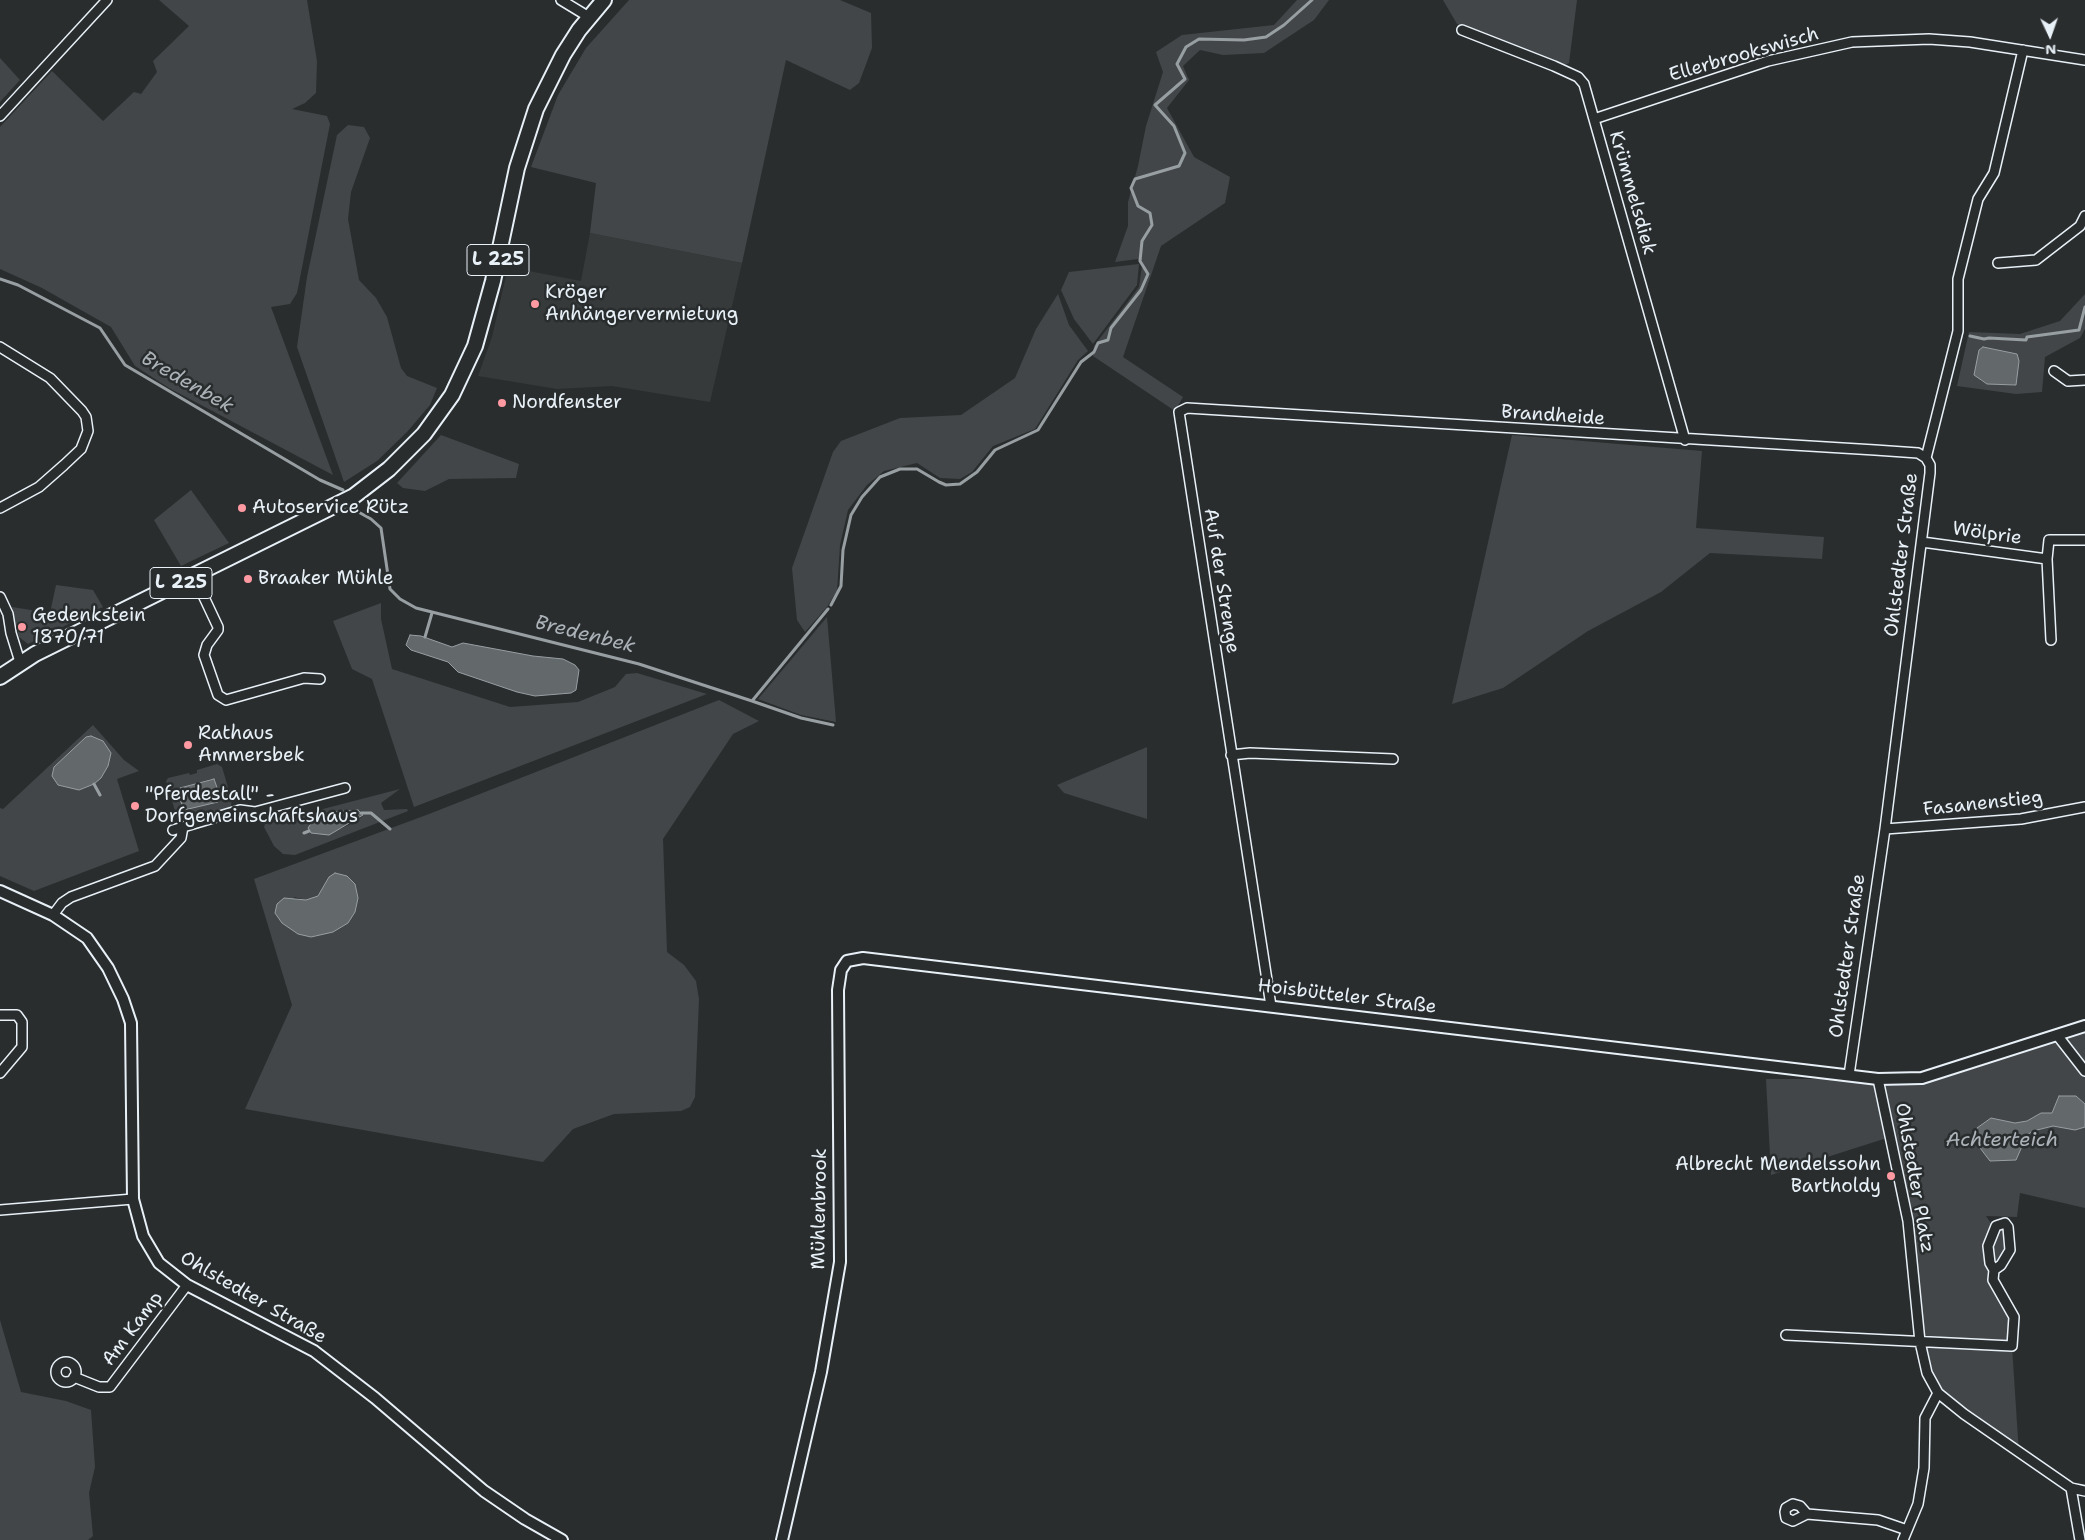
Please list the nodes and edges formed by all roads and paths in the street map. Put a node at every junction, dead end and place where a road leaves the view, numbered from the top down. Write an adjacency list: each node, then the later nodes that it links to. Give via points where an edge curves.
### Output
1 (107, 0): 8 (street)
2 (561, 0): 4 (street)
3 (604, 0): 4 (main road, L 225)
4 (589, 17): 22 (main road, L 225, via 555,68 530,126 475,346 441,412 414,445 354,496)
5 (1462, 30): 9 (street, Krümmelsdiek, via 1578,77 1584,84)
6 (2023, 50): 7 (street, Ellerbrookswisch); 9 (street, Ellerbrookswisch, via 1929,40 1852,42 1768,61); 17 (street, Ohlstedter Straße, via 1994,173 1978,199 1958,279 1958,331)
7 (2085, 60)
8 (0, 116)
9 (1594, 118): 16 (street, Krümmelsdiek)
10 (2085, 216): 11 (street, via 2080,226 2036,260)
11 (1998, 263)
12 (0, 346): 18 (street, via 50,378 82,411 88,432 81,450 39,487)
13 (2054, 371): 14 (street, via 2068,381)
14 (2085, 380)
15 (1179, 412): 16 (street, Brandheide, via 1187,408); 28 (street, Auf der Strenge)
16 (1685, 440): 17 (street, Brandheide, via 1901,452)
17 (1926, 458): 20 (street, Ohlstedter Straße, via 1930,473)
18 (0, 508)
19 (2085, 540): 21 (street, Wölprie, via 2049,540)
20 (1922, 542): 21 (street, Wölprie); 33 (street, Ohlstedter Straße)
21 (2047, 559): 24 (street, Wölprie)
22 (194, 576): 25 (main road, L 225); 27 (street, via 218,627 204,655 218,695 226,700 304,678)
23 (0, 596): 25 (street)
24 (2051, 640)
25 (20, 662): 26 (main road, L 225)
26 (0, 677)
27 (320, 679)
28 (1231, 755): 29 (street); 38 (street, Auf der Strenge)
29 (1394, 759)
30 (345, 788): 32 (street, via 255,812 240,810)
31 (2085, 807): 33 (street, Fasanenstieg, via 2022,819)
32 (184, 826): 34 (street); 36 (street, via 181,838 155,866 71,897)
33 (1885, 829): 44 (street, Ohlstedter Straße)
34 (173, 830)
35 (0, 891): 36 (street, Ohlstedter Straße)
36 (53, 915): 46 (street, Ohlstedter Straße, via 87,938 98,951 131,1023)
37 (843, 964): 38 (street, Hoisbütteler Straße, via 863,958); 59 (street, Mühlenbrook, via 838,990 840,1262 821,1372)
38 (1271, 1006): 44 (street, Hoisbütteler Straße)
39 (0, 1015): 43 (street, via 17,1015 22,1022 22,1047)
40 (2085, 1026): 41 (street, Ohlstedter Platz)
41 (2057, 1035): 42 (street); 45 (street, Ohlstedter Platz, via 1922,1078)
42 (2085, 1071)
43 (0, 1073)
44 (1849, 1075): 45 (street, Ohlstedter Platz)
45 (1878, 1079): 51 (street, Ohlstedter Platz, via 1908,1221)
46 (133, 1199): 47 (street); 49 (street, Ohlstedter Straße, via 137,1221 151,1252 169,1272)
47 (0, 1210)
48 (1994, 1270): 48 (street, via 2010,1250 2005,1223 1996,1226 1988,1246); 51 (street, via 1995,1286 2014,1317 2012,1346)
49 (187, 1285): 52 (street, Am Kamp, via 110,1387 99,1387); 58 (street, Ohlstedter Straße, via 314,1351 375,1398 484,1492)
50 (1786, 1335): 51 (street)
51 (1920, 1342): 53 (street, Ohlstedter Platz, via 1926,1373)
52 (74, 1377)
53 (1938, 1393): 54 (street, Ohlstedter Platz, via 2018,1454); 57 (street, via 1925,1418 1924,1468 1918,1504)
54 (2071, 1488): 55 (street); 61 (street)
55 (2085, 1491)
56 (1807, 1514): 57 (street, via 1878,1520)
57 (1907, 1530): 60 (street)
58 (562, 1540)
59 (782, 1540)
60 (1903, 1540)
61 (2080, 1540)

